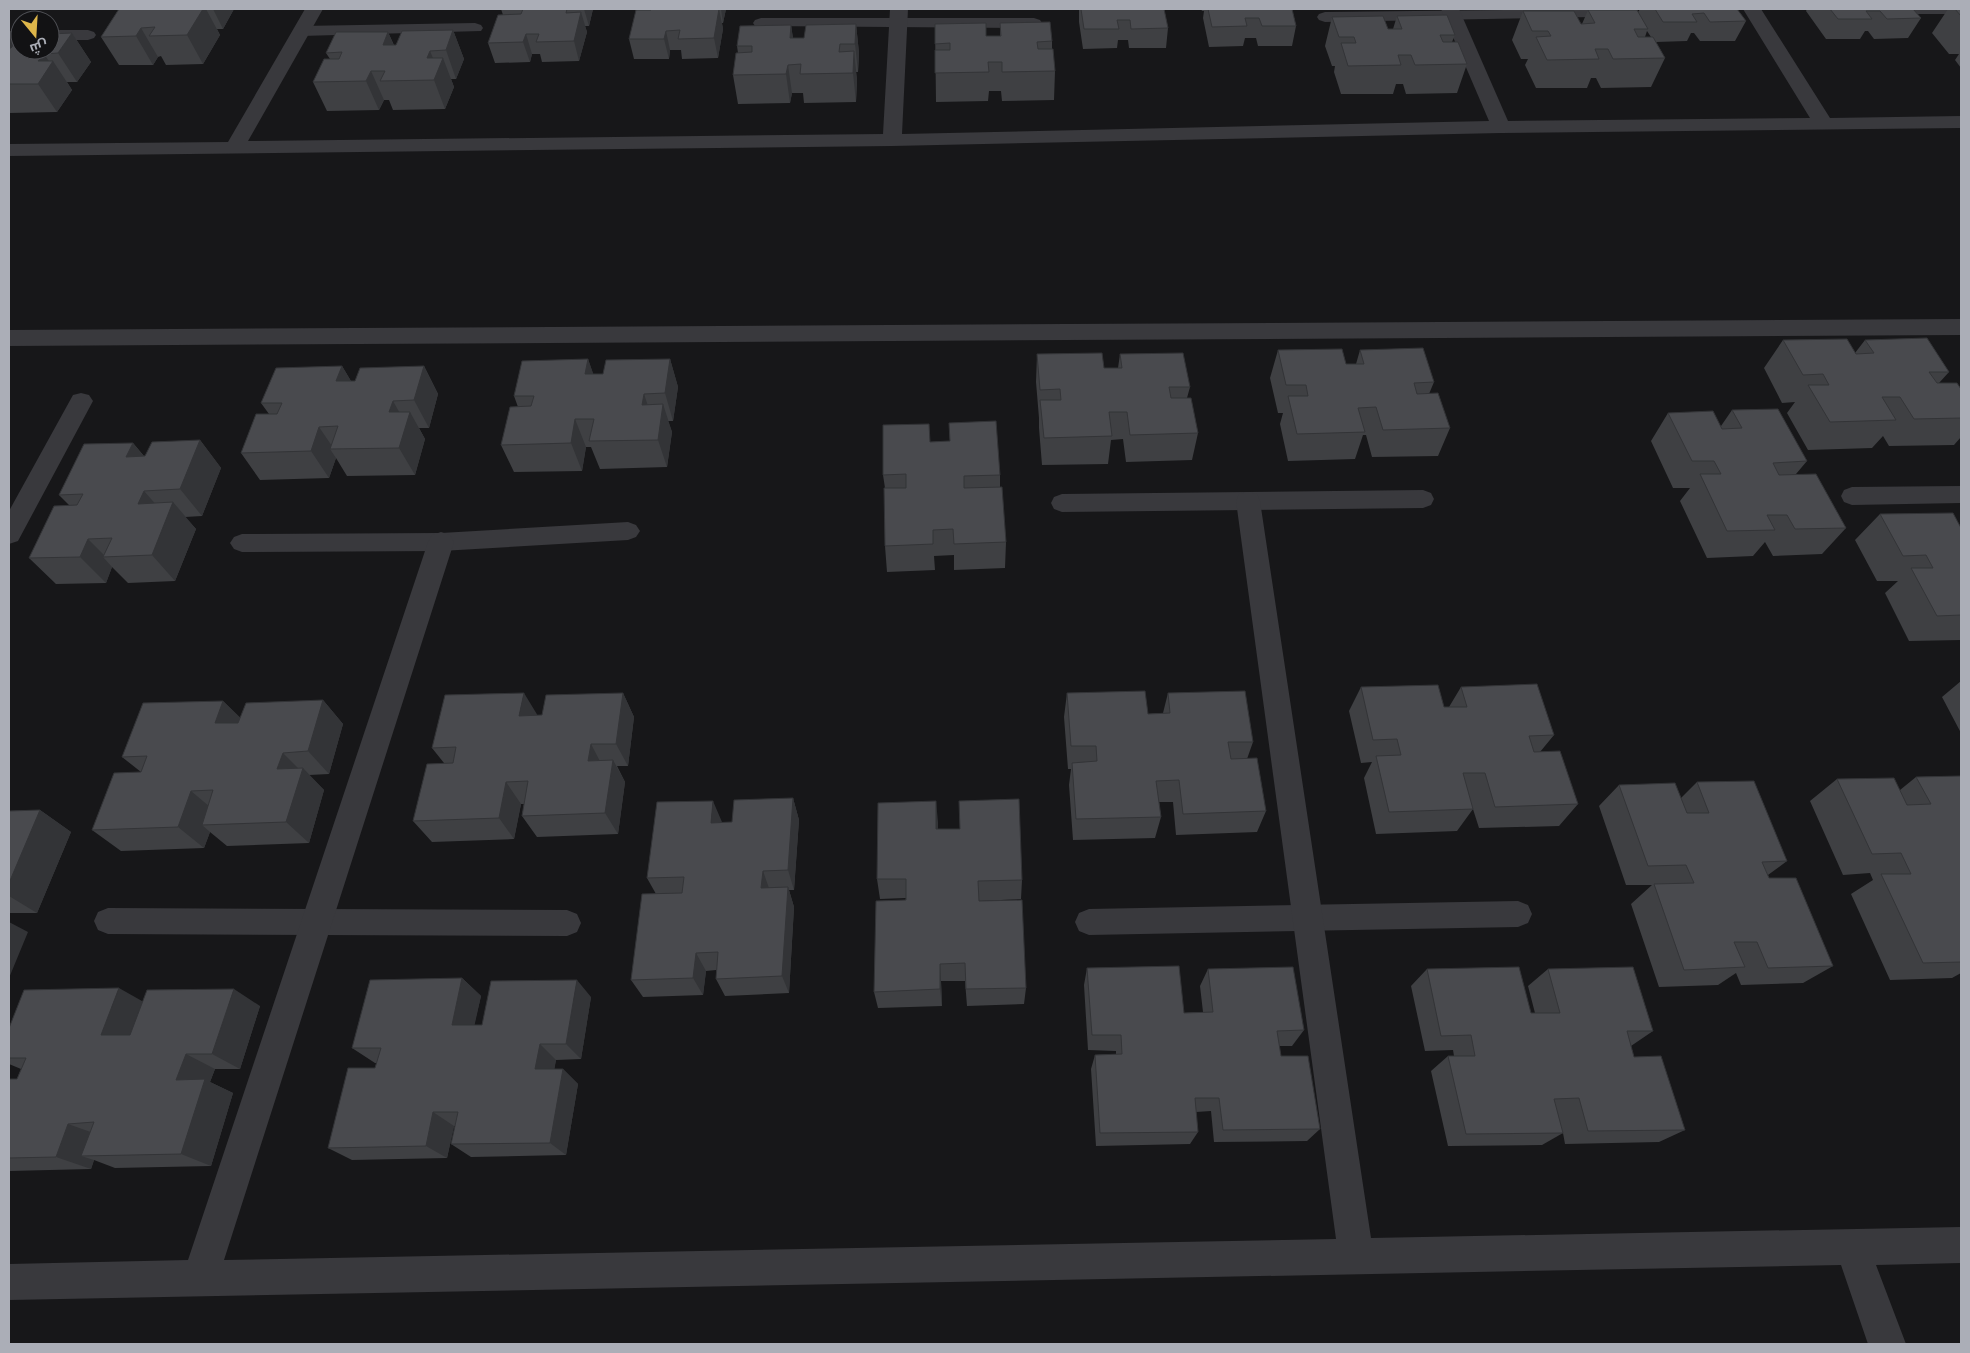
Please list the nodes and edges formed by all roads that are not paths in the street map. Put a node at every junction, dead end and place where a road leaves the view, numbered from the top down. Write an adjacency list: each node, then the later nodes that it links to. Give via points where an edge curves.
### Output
1 (314, 9): 12 (street)
2 (1752, 9): 16 (street)
3 (1917, 9): 4 (lane)
4 (1961, 9)
5 (1451, 12): 6 (lane); 8 (lane); 17 (street)
6 (1587, 14)
7 (899, 16): 9 (lane); 10 (lane); 18 (street)
8 (1325, 17)
9 (1044, 22)
10 (761, 23)
11 (476, 28): 12 (lane)
12 (301, 31): 19 (street)
13 (60, 35): 14 (lane)
14 (88, 35)
15 (1961, 122): 16 (street)
16 (1824, 124): 17 (street)
17 (1501, 127): 18 (street)
18 (892, 140): 19 (street)
19 (234, 148): 20 (street)
20 (9, 150)
21 (1961, 327): 22 (street)
22 (9, 338)
23 (81, 401): 30 (street)
24 (1961, 494): 25 (lane)
25 (1852, 496)
26 (1423, 499): 27 (lane)
27 (1248, 501): 28 (lane); 34 (street)
28 (1062, 503)
29 (628, 531): 31 (lane)
30 (9, 534)
31 (441, 542): 32 (lane); 36 (street)
32 (242, 543)
33 (1518, 914): 34 (lane)
34 (1308, 918): 38 (lane); 41 (street)
35 (108, 921): 36 (lane)
36 (316, 922): 37 (lane); 42 (street)
37 (567, 922)
38 (1089, 922)
39 (1961, 1245): 40 (street)
40 (1852, 1246): 41 (street); 44 (street)
41 (1356, 1256): 42 (street)
42 (200, 1278): 43 (street)
43 (9, 1282)
44 (1887, 1344)

